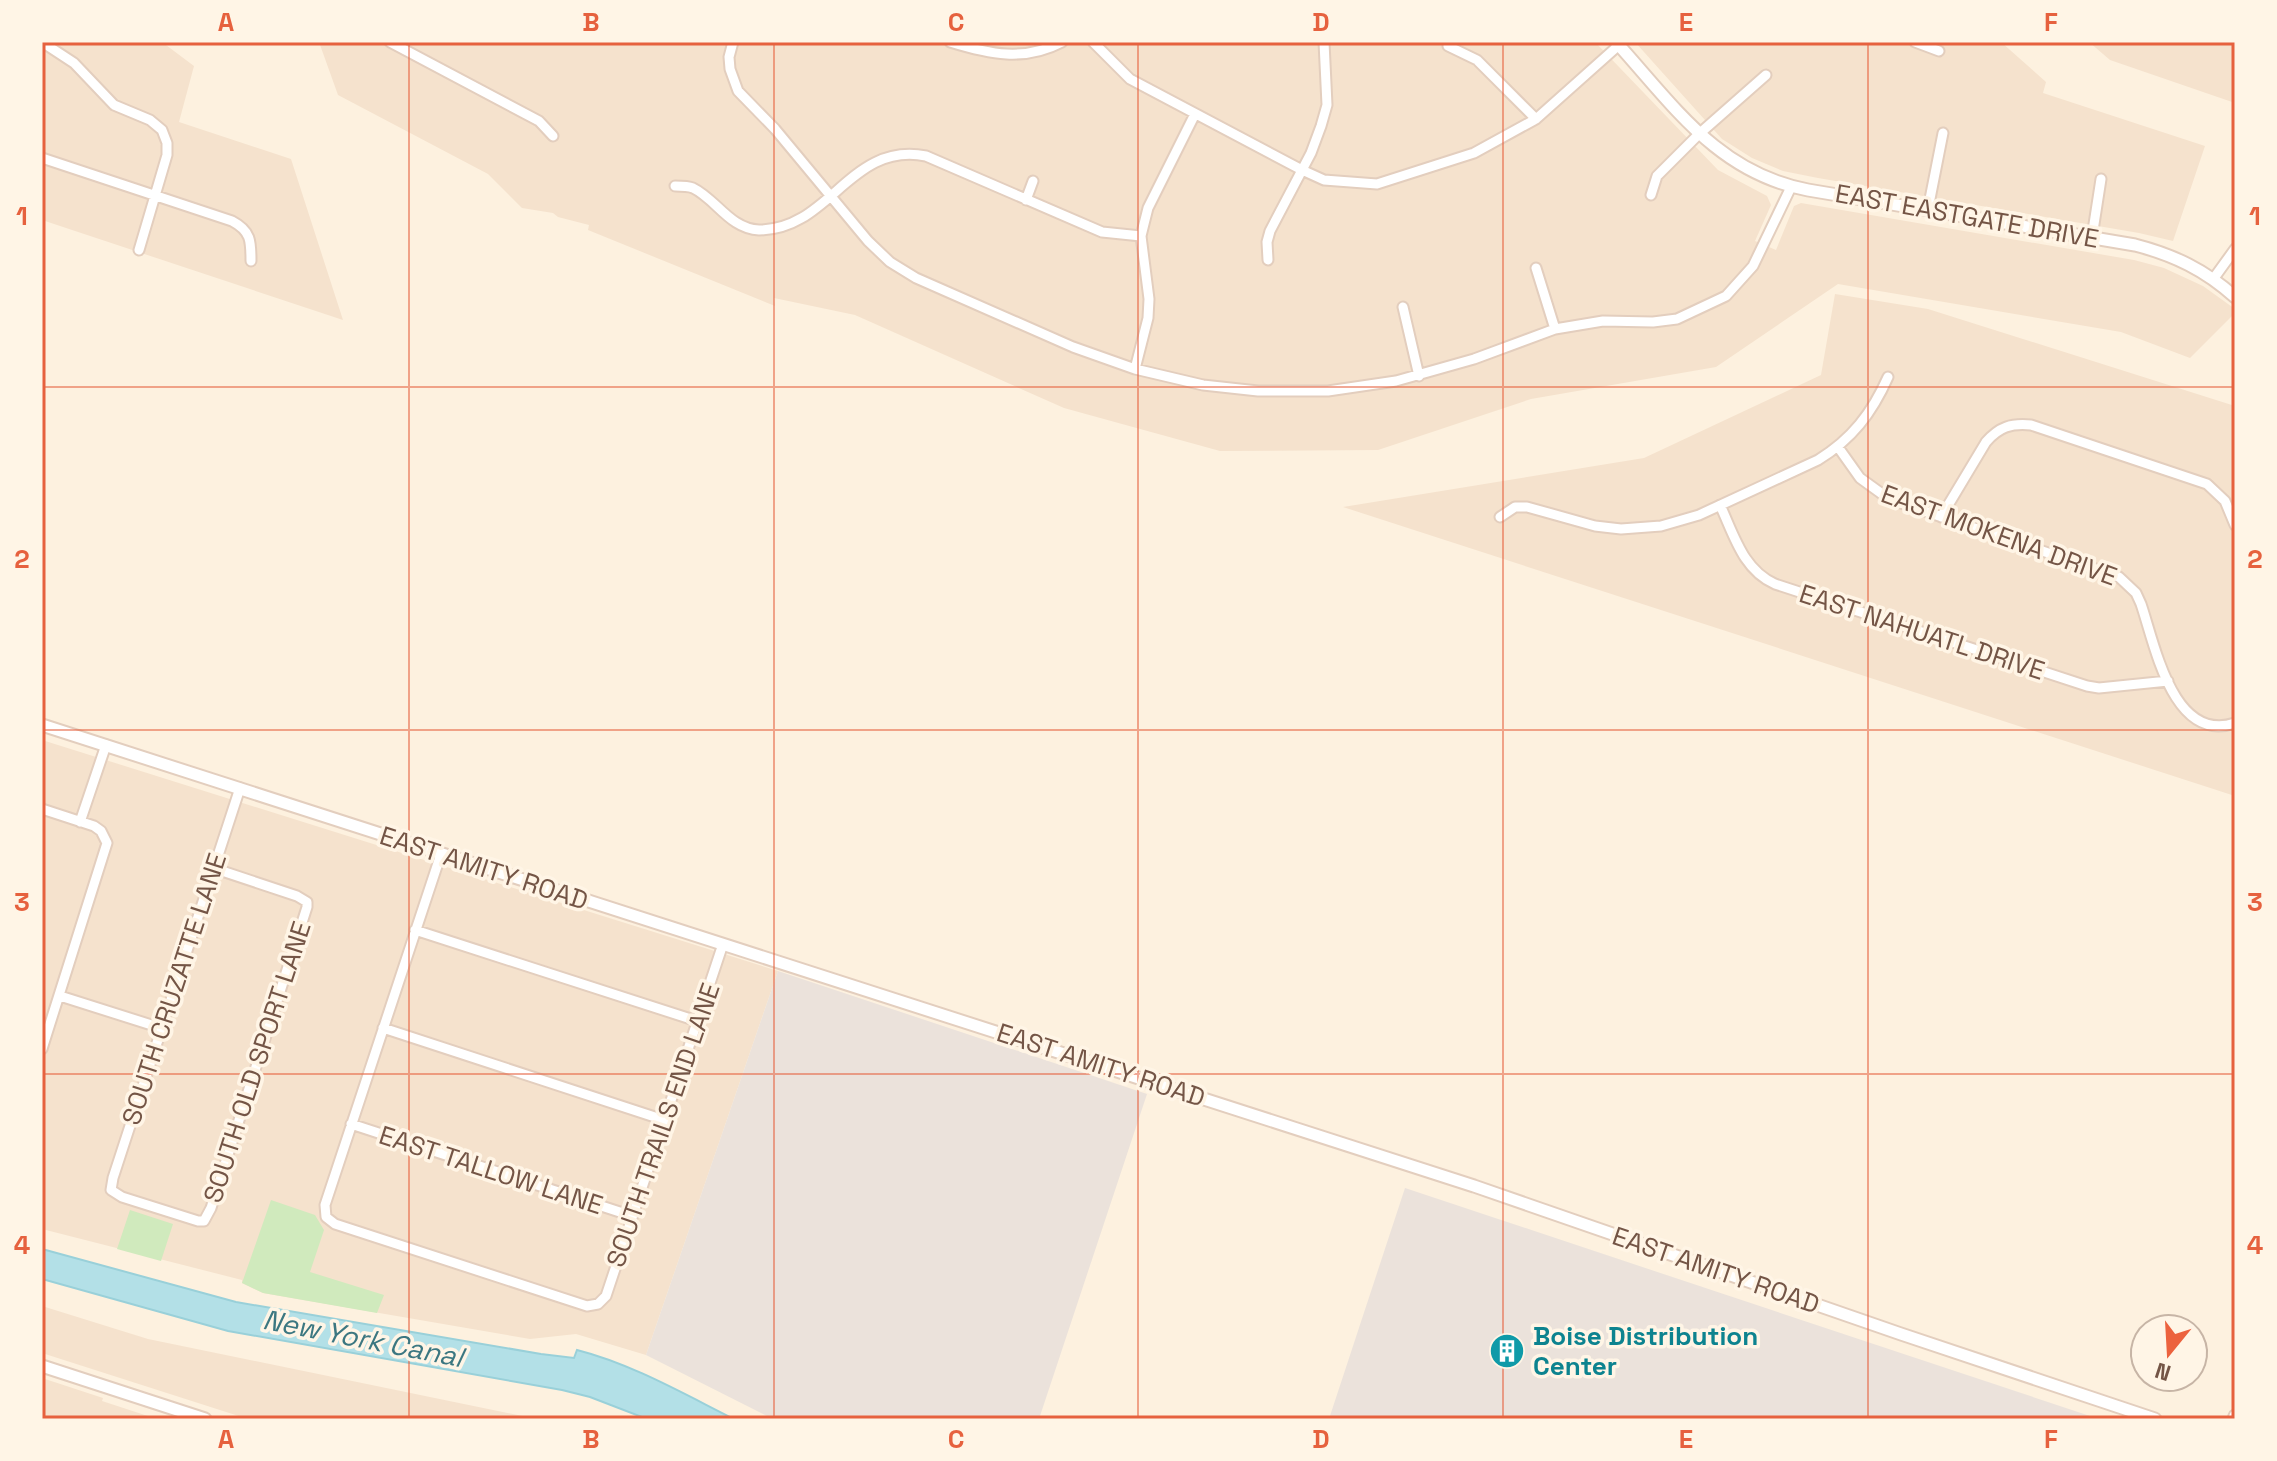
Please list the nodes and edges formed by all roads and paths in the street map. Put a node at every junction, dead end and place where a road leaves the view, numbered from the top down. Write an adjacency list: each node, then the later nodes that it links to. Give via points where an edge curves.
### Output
1 (42, 42): 24 (street, via 74,63 114,105 162,130 167,155)
2 (390, 42): 17 (street, via 539,121)
3 (733, 42): 26 (street, via 730,69 738,91)
4 (950, 42): 5 (street, via 1008,56)
5 (1062, 42)
6 (1093, 42): 13 (street, via 1130,79)
7 (1324, 42): 19 (street, via 1327,105)
8 (1915, 42): 11 (street)
9 (1617, 44): 14 (street); 16 (street, EAST EASTGATE DRIVE)
10 (1448, 46): 14 (street, via 1477,60)
11 (1939, 51)
12 (1766, 75): 16 (street)
13 (1195, 114): 19 (street); 29 (street, via 1148,208)
14 (1536, 119): 19 (street, via 1474,153 1377,184 1324,180)
15 (1943, 133): 28 (street)
16 (1699, 134): 23 (street, EAST EASTGATE DRIVE, via 1744,169); 25 (street, via 1657,176)
17 (553, 136)
18 (42, 158): 24 (street)
19 (1302, 170): 33 (street, via 1270,231)
20 (2101, 179): 30 (street)
21 (1033, 181): 27 (street)
22 (675, 186): 26 (street, via 692,187 737,223 759,230 789,225)
23 (1791, 187): 28 (street, EAST EASTGATE DRIVE); 39 (street, via 1753,266 1726,296 1677,319 1603,321)
24 (154, 195): 32 (street); 34 (street, via 243,227 251,237)
25 (1651, 195)
26 (831, 196): 27 (street, via 873,162 907,152); 40 (street, via 879,251 916,278)
27 (1026, 200): 29 (street, via 1102,232)
28 (1928, 209): 30 (street, EAST EASTGATE DRIVE)
29 (1141, 236): 40 (street, via 1149,299)
30 (2092, 237): 36 (street, EAST EASTGATE DRIVE, via 2160,251)
31 (2235, 249): 36 (street)
32 (139, 250)
33 (1268, 260)
34 (251, 261)
35 (1536, 268): 39 (street)
36 (2214, 278): 37 (street, EAST EASTGATE DRIVE)
37 (2235, 297)
38 (1403, 307): 41 (street)
39 (1555, 329): 41 (street)
40 (1135, 369): 41 (street, via 1258,391 1328,391)
41 (1419, 376)
42 (1888, 377): 43 (street, via 1876,403)
43 (1838, 447): 44 (street); 46 (street, EAST MOKENA DRIVE, via 1878,493)
44 (1720, 505): 45 (street, via 1674,523 1634,528 1595,526 1527,507 1515,507); 48 (street, EAST NAHUATL DRIVE, via 1748,563 1775,584 2087,686)
45 (1500, 517)
46 (1941, 517): 47 (street, via 1994,432 2018,424 2207,484 2225,501); 48 (street, EAST MOKENA DRIVE, via 2119,577 2136,593)
47 (2235, 525)
48 (2168, 681): 49 (street, EAST MOKENA DRIVE, via 2178,703 2195,719 2218,726)
49 (2235, 723)
50 (42, 725): 51 (street, EAST AMITY ROAD)
51 (106, 745): 52 (street, EAST AMITY ROAD); 54 (street)
52 (240, 788): 55 (street, EAST AMITY ROAD); 56 (street, SOUTH CRUZATTE LANE)
53 (42, 809): 54 (street)
54 (80, 822): 59 (street, via 94,826 107,849)
55 (441, 854): 57 (street); 58 (street, EAST AMITY ROAD)
56 (213, 868): 61 (street, SOUTH CRUZATTE LANE); 66 (street, SOUTH OLD SPORT LANE, via 297,896 307,902 306,915 204,1221)
57 (415, 930): 60 (street); 62 (street)
58 (723, 944): 60 (street, SOUTH TRAILS END LANE); 70 (street, EAST AMITY ROAD, via 1463,1182)
59 (60, 996): 61 (street); 63 (street)
60 (697, 1021): 64 (street, SOUTH TRAILS END LANE)
61 (161, 1028): 66 (street, SOUTH CRUZATTE LANE)
62 (383, 1028): 64 (street); 65 (street)
63 (42, 1049)
64 (664, 1120): 67 (street, SOUTH TRAILS END LANE)
65 (351, 1124): 67 (street, EAST TALLOW LANE); 67 (street, SOUTH TRAILS END LANE, via 325,1205 326,1217 335,1224 587,1306 606,1296)
66 (111, 1190)
67 (632, 1216)
68 (42, 1366): 69 (street)
69 (205, 1419)
70 (2155, 1419)

